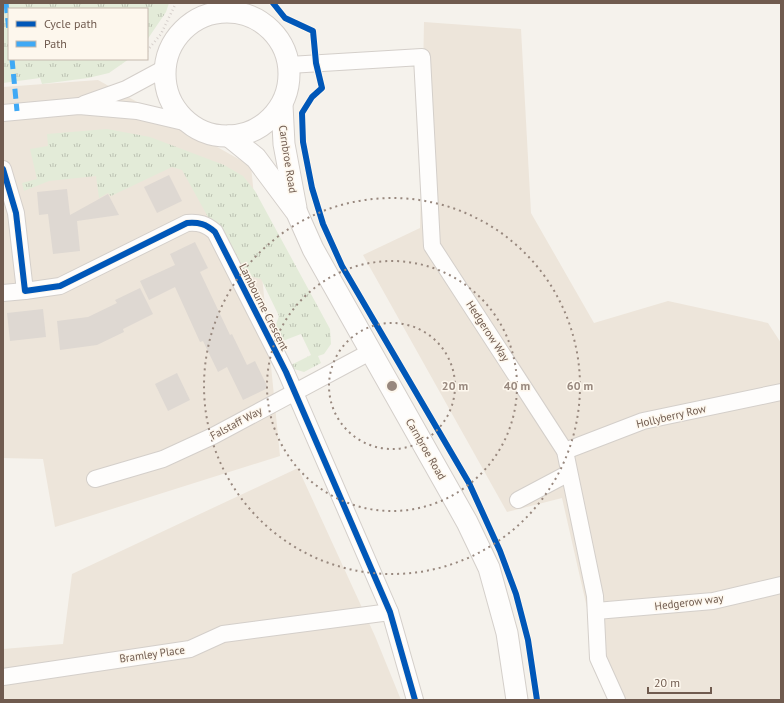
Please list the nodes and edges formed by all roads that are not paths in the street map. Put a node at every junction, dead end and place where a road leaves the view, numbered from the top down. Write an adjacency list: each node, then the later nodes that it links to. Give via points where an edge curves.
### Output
1 (250, 10): 2 (street, Carnbroe Road); 3 (street, Carnbroe Road, via 270,28 283,45)
2 (196, 12): 4 (street, Carnbroe Road, via 169,50)
3 (289, 65): 5 (street, Carnbroe Road, via 289,86); 17 (street, Hedgerow Way, via 422,57 432,246)
4 (165, 68): 6 (street, via 126,89); 8 (street, Carnbroe Road, via 165,86 173,106)
5 (282, 105): 9 (street, Carnbroe Road, via 268,121 251,132); 11 (street, Carnbroe Road, via 284,144)
6 (78, 106): 7 (street); 8 (street, via 137,111)
7 (3, 113)
8 (188, 123): 9 (street, Carnbroe Road, via 207,133)
9 (229, 136): 11 (street, Carnbroe Road, via 256,158)
10 (3, 169): 12 (street, via 16,212)
11 (297, 213): 14 (street, Carnbroe Road, via 313,249)
12 (25, 291): 13 (street, Lambourne Crescent); 15 (street, Lambourne Crescent, via 60,286 187,223 197,222 208,226 215,232)
13 (3, 293)
14 (370, 352): 15 (street, Falstaff Way); 26 (street, Carnbroe Road, via 467,522 489,568 507,633)
15 (295, 392): 19 (street, Falstaff Way, via 213,436 163,459); 23 (street, Lambourne Crescent)
16 (781, 392): 17 (street, Hollyberry Row, via 642,421)
17 (565, 451): 18 (street, Hedgerow Way)
18 (570, 473): 20 (street); 22 (street, Hedgerow Way)
19 (95, 479)
20 (518, 500)
21 (781, 585): 22 (street, Hedgerow way, via 713,601)
22 (596, 603): 27 (street, Hedgerow Way, via 598,658)
23 (390, 612): 24 (street, Bramley Place, via 223,634 190,649); 25 (street, Lambourne Crescent)
24 (6, 677)
25 (415, 700)
26 (517, 700)
27 (617, 700)

